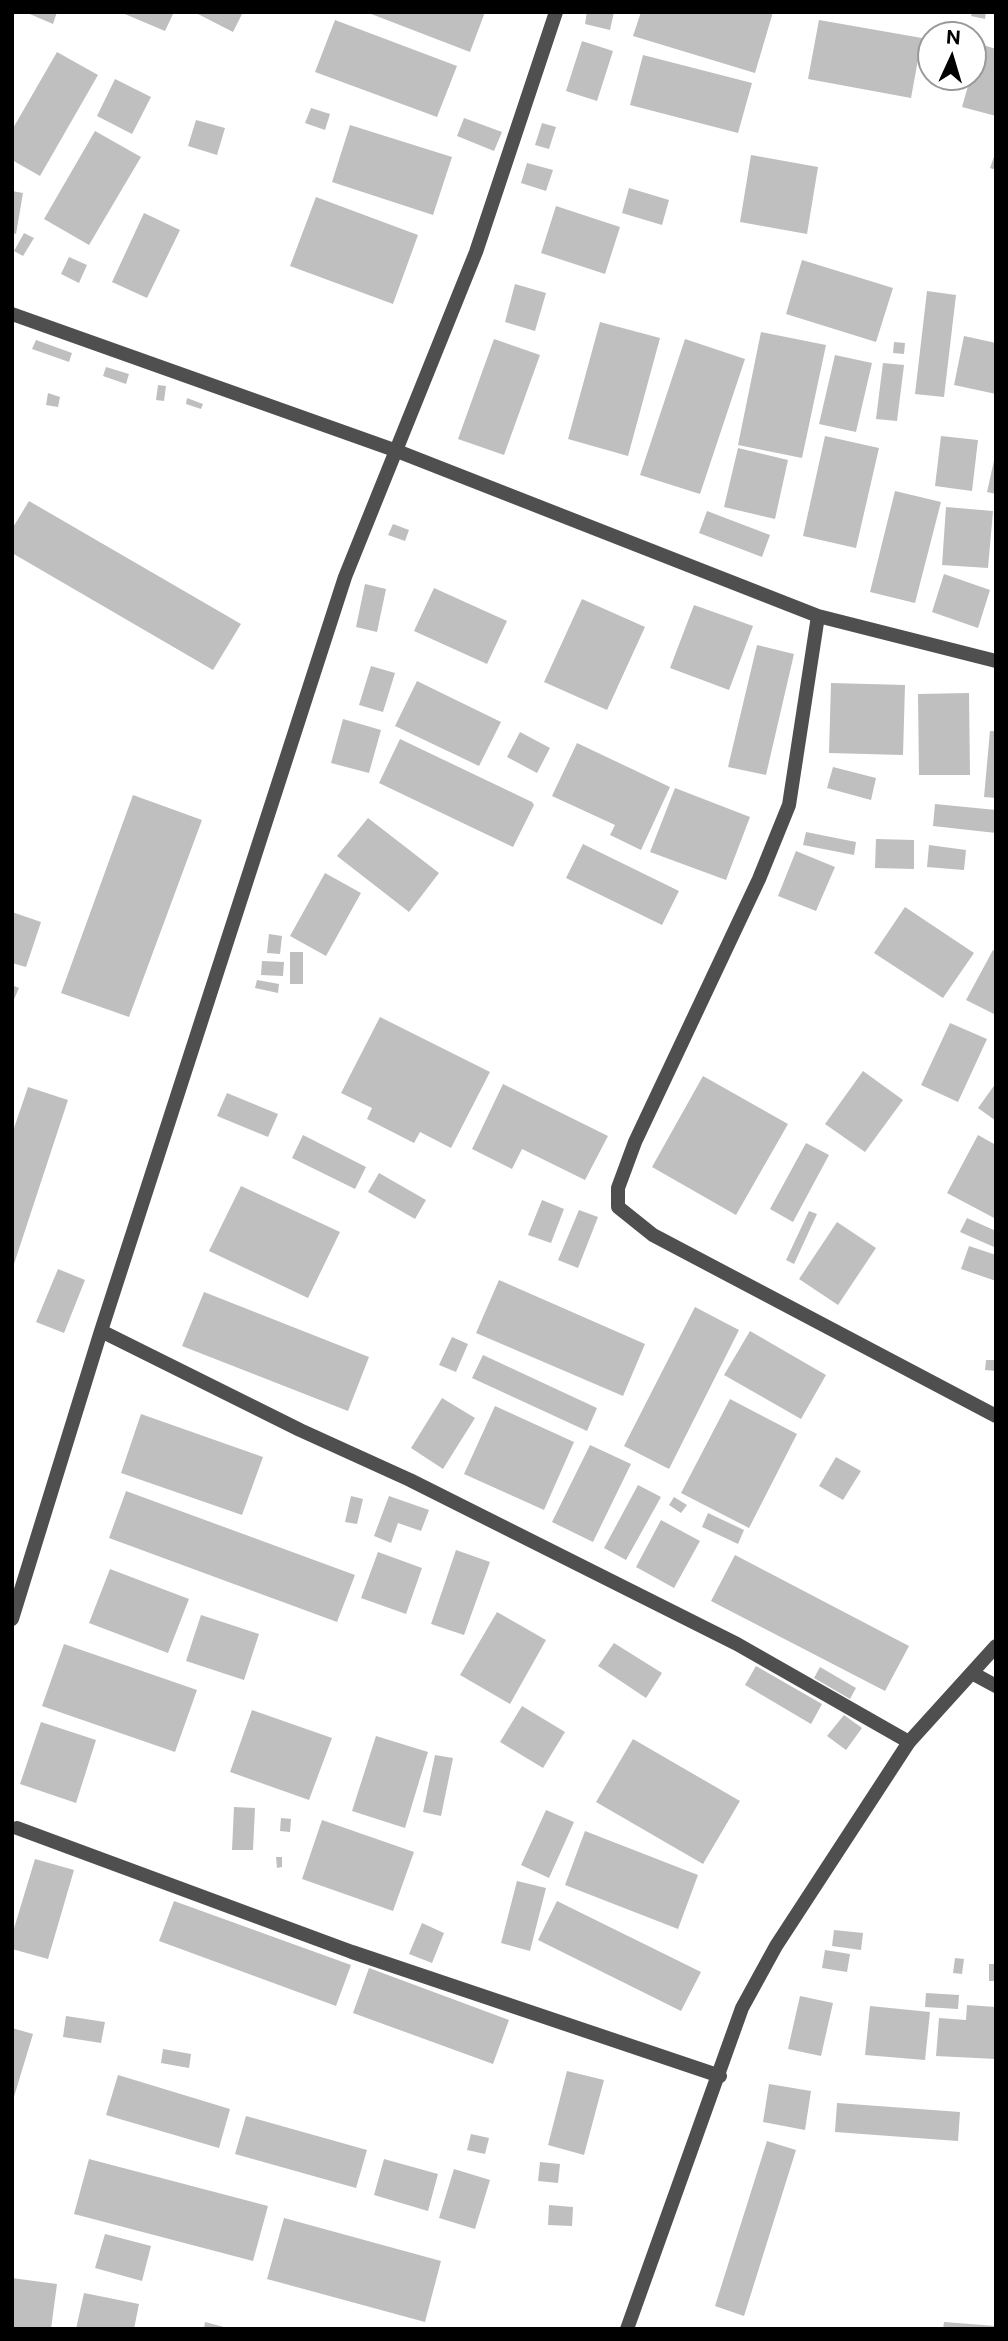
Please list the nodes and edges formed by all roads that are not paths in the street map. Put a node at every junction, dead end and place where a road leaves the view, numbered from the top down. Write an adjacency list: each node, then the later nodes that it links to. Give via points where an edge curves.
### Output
1 (556, 12): 3 (street, via 476,252)
2 (12, 314): 3 (street)
3 (397, 451): 4 (street); 6 (street, via 345,577)
4 (818, 617): 5 (street); 7 (street, via 789,806 635,1142 618,1188 618,1207 653,1235)
5 (996, 661)
6 (101, 1331): 8 (street); 12 (street, via 737,1644)
7 (996, 1416)
8 (12, 1619)
9 (996, 1646): 10 (street)
10 (972, 1673): 11 (street); 12 (street)
11 (996, 1686)
12 (909, 1742): 14 (street, via 776,1945 742,2008)
13 (17, 1828): 14 (street, via 352,1952)
14 (720, 2076): 15 (street)
15 (627, 2329)

